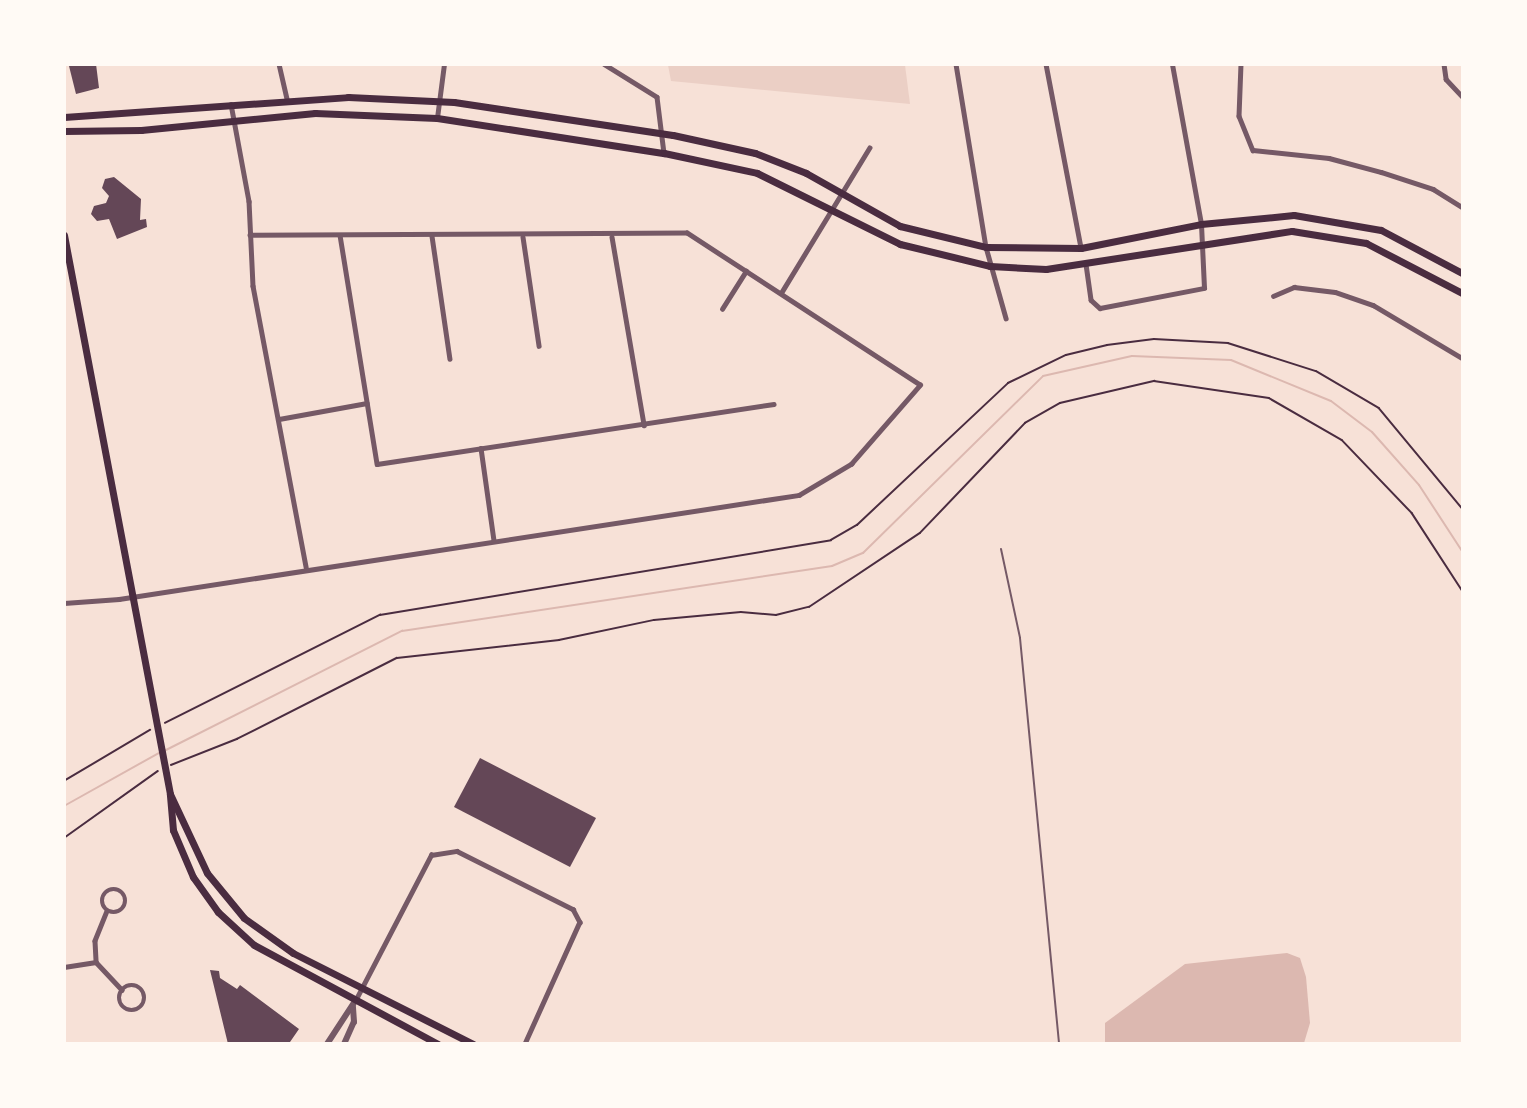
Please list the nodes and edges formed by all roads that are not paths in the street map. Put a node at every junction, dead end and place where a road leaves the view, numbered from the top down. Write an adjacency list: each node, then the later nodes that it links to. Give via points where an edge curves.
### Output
1 (279, 64): 10 (street)
2 (444, 64): 11 (street)
3 (604, 64): 17 (street, via 652,91)
4 (956, 64): 31 (street)
5 (1046, 64): 32 (street)
6 (1172, 64): 23 (street)
7 (1241, 64): 21 (street, via 1239,116 1253,150 1329,158 1381,172 1433,189)
8 (1444, 64): 9 (street, via 1446,80)
9 (1462, 96)
10 (287, 100): 11 (main road); 12 (main road)
11 (443, 101): 14 (street); 17 (main road)
12 (231, 104): 13 (main road); 15 (street)
13 (64, 117)
14 (437, 118): 15 (main road, via 315,113); 19 (main road)
15 (232, 119): 16 (main road, via 159,129); 25 (street, via 248,186)
16 (64, 131)
17 (663, 133): 19 (street); 20 (main road, via 772,158)
18 (869, 148): 20 (street)
19 (664, 153): 22 (main road, via 757,173)
20 (842, 193): 22 (street); 31 (main road, via 900,226)
21 (1462, 207)
22 (832, 209): 34 (main road, via 900,244); 37 (street)
23 (1201, 224): 30 (street); 32 (main road); 36 (main road, via 1271,214 1344,220 1398,237)
24 (64, 235): 53 (main road)
25 (250, 235): 26 (street); 47 (street, via 253,286)
26 (340, 236): 27 (street); 45 (street)
27 (432, 236): 28 (street); 44 (street)
28 (523, 237): 29 (street); 42 (street)
29 (612, 237): 35 (street, via 687,233); 48 (street)
30 (1199, 244): 33 (main road); 33 (street, via 1204,288 1192,294 1100,308 1091,300); 38 (main road, via 1292,231 1338,237 1388,251)
31 (986, 247): 32 (main road); 34 (street)
32 (1081, 248)
33 (1086, 264): 34 (main road, via 1046,269)
34 (990, 266): 41 (street)
35 (746, 271): 37 (street); 40 (street)
36 (1462, 273)
37 (781, 293): 50 (street, via 920,385 851,464 800,495)
38 (1462, 293)
39 (1273, 296): 43 (street, via 1294,287 1335,292 1373,305)
40 (722, 309)
41 (1006, 318)
42 (540, 346)
43 (1462, 358)
44 (450, 359)
45 (367, 403): 47 (street); 49 (street, via 377,464)
46 (773, 404): 48 (street)
47 (279, 419): 52 (street)
48 (644, 425): 49 (street)
49 (481, 448): 50 (street)
50 (494, 540): 52 (street)
51 (1001, 549): 67 (lane, via 1020,638)
52 (306, 567): 53 (street)
53 (131, 597): 54 (street); 55 (main road)
54 (64, 603)
55 (170, 794): 59 (main road, via 207,873 244,918 292,953); 61 (main road, via 167,802 181,854 218,912 282,964)
56 (107, 911): 56 (street, via 125,906 119,890 102,897); 57 (street, via 94,941)
57 (96, 962): 58 (street); 60 (street)
58 (64, 966)
59 (362, 987): 61 (street); 65 (main road); 66 (street, via 432,855 457,850 573,909 580,922)
60 (122, 990): 60 (street, via 125,1008 143,1005 145,996 138,986)
61 (354, 1003): 62 (street, via 342,1014); 63 (street, via 354,1022); 64 (main road)
62 (327, 1044)
63 (344, 1044)
64 (438, 1044)
65 (472, 1044)
66 (525, 1044)
67 (1059, 1044)

